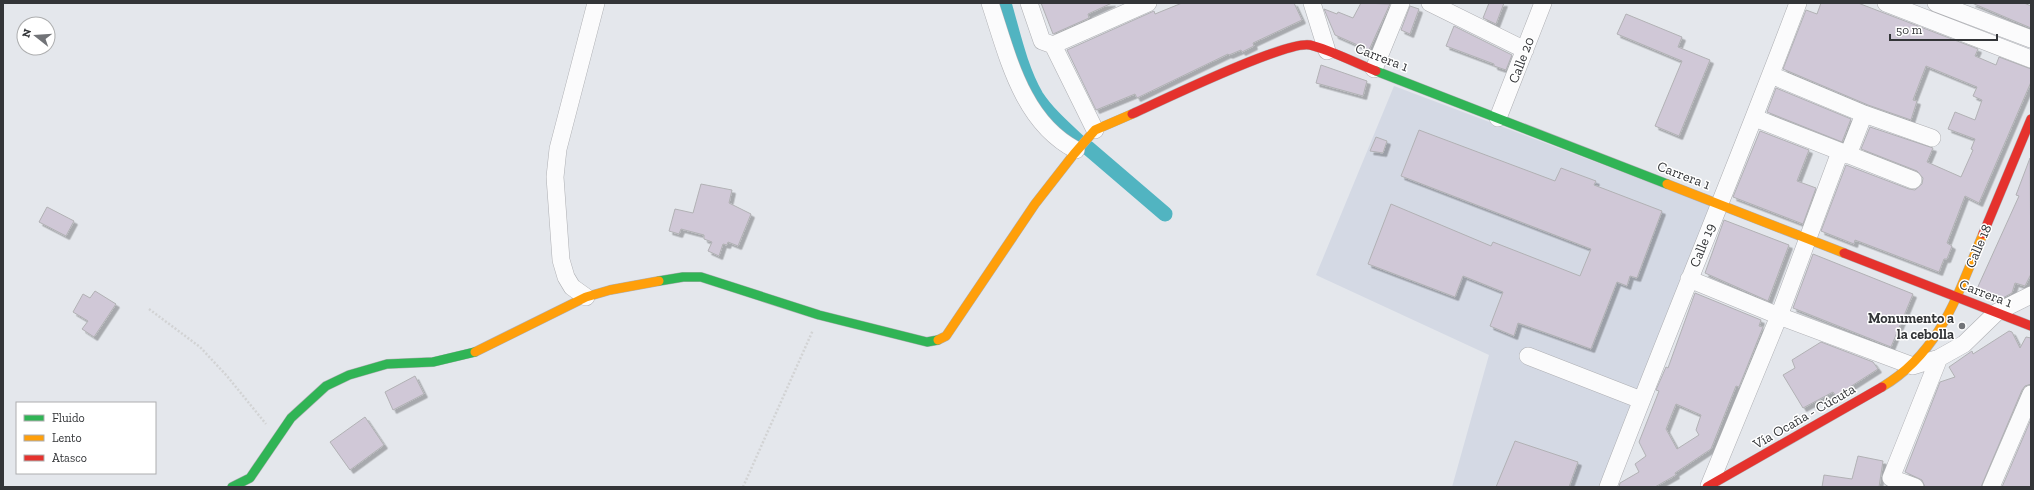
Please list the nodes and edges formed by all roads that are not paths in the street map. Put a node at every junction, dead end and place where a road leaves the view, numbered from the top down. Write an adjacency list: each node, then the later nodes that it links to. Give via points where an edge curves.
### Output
1 (596, 3): 34 (street, via 558,149 555,177 562,260 566,277 572,287)
2 (990, 3): 26 (street, via 1019,88 1045,128 1062,143)
3 (1029, 3): 14 (street, via 1042,41)
4 (1148, 3): 14 (street)
5 (1430, 3): 15 (street)
6 (1543, 3): 15 (street, Calle 20)
7 (1798, 3): 19 (street, Calle 19)
8 (1886, 3): 17 (street)
9 (1936, 3): 12 (street)
10 (1314, 4): 16 (street)
11 (1399, 4): 18 (street)
12 (1955, 6): 13 (street)
13 (2031, 39)
14 (1053, 45): 24 (street)
15 (1524, 50): 21 (street, Calle 20)
16 (1327, 51): 18 (street, Carrera 1); 24 (street, Carrera 1, via 1309,45 1289,48 1258,58)
17 (2031, 59)
18 (1374, 69): 21 (street, Carrera 1)
19 (1771, 75): 20 (street); 22 (street, Calle 19)
20 (1864, 114): 25 (street); 27 (street)
21 (1498, 118): 29 (street, Carrera 1)
22 (1755, 118): 27 (street); 29 (street, Calle 19)
23 (2031, 118): 33 (street, Calle 18)
24 (1095, 130): 26 (street)
25 (1932, 138)
26 (1076, 150): 34 (street, via 1000,255 946,336 938,340 927,342 819,315 700,277 683,277 610,290)
27 (1844, 154): 28 (street); 30 (street)
28 (1913, 180)
29 (1719, 204): 30 (street, Carrera 1); 31 (street, Calle 19)
30 (1807, 238): 33 (street, Carrera 1); 36 (street)
31 (1689, 279): 36 (street); 42 (street, Calle 19)
32 (2031, 295): 35 (street)
33 (1957, 296): 35 (street, Carrera 1); 40 (street, Calle 18, via 1936,336)
34 (586, 297): 44 (street, via 482,350 450,360 387,364 349,375 326,386 291,418 250,478)
35 (1997, 312): 37 (street, Carrera 1); 39 (street, via 1964,344)
36 (1779, 316): 40 (street); 43 (street)
37 (2031, 326)
38 (1528, 356): 42 (street)
39 (1939, 358): 40 (street); 46 (street, via 1892,478)
40 (1913, 366): 43 (street, Vía Ocaña - Cúcuta, via 1900,377)
41 (2031, 394): 47 (street)
42 (1641, 400): 45 (street, Calle 19)
43 (1708, 486)
44 (232, 487)
45 (1608, 487)
46 (1915, 487)
47 (1991, 487)

